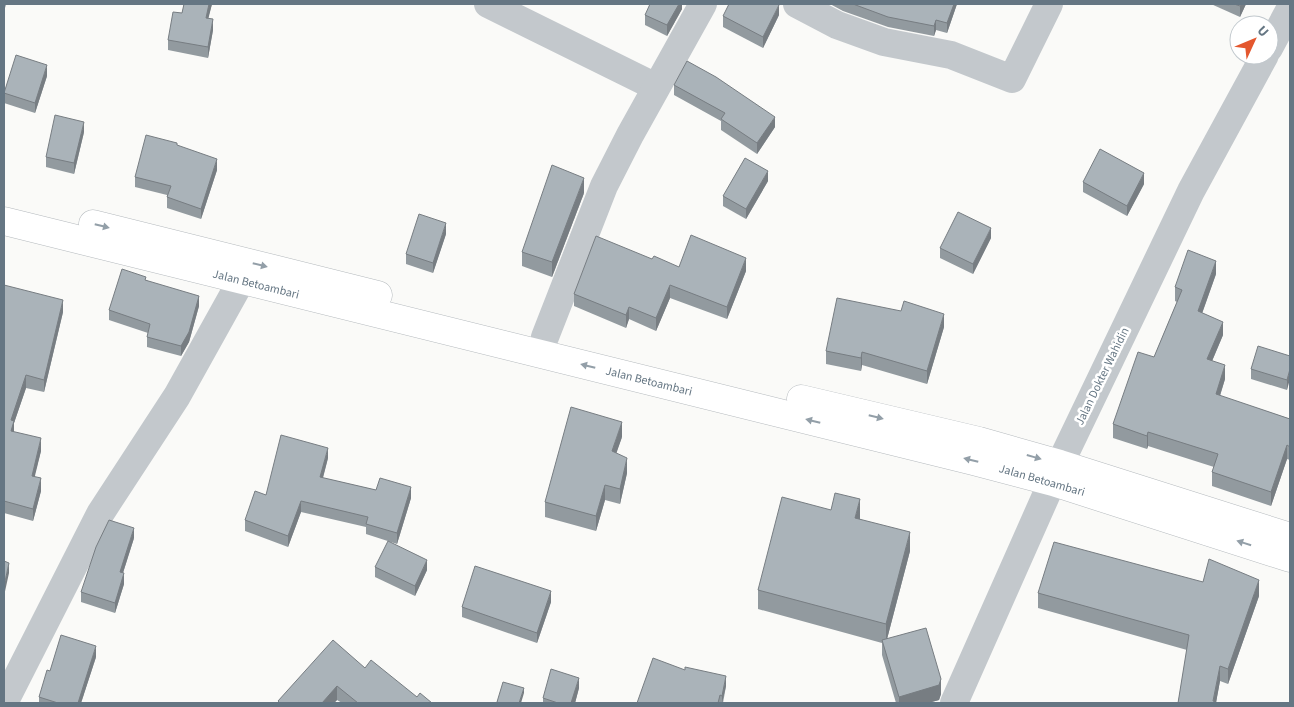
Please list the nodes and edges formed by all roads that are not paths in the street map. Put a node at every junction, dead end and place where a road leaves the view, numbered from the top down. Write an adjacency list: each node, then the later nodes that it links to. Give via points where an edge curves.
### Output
1 (488, 4): 8 (street)
2 (703, 4): 8 (street)
3 (797, 4): 4 (street, via 884,42 951,55 1012,79)
4 (1049, 4)
5 (1290, 9): 6 (street)
6 (1279, 29)
7 (1260, 65): 13 (street, Jalan Dokter Wahidin, via 1191,191)
8 (656, 87): 12 (street, via 604,186)
9 (4, 202): 12 (main road, Jalan Betoambari, one-way to 12)
10 (4, 221): 11 (main road, Jalan Betoambari)
11 (240, 281): 13 (main road, Jalan Betoambari, one-way to 11); 16 (street, via 178,396 100,514)
12 (545, 337): 13 (main road, Jalan Betoambari, one-way to 13, via 978,442)
13 (1056, 473): 14 (main road, Jalan Betoambari); 15 (main road, Jalan Betoambari, one-way to 13); 17 (street, Jalan Dokter Wahidin)
14 (1290, 536)
15 (1290, 558)
16 (4, 703)
17 (954, 703)

